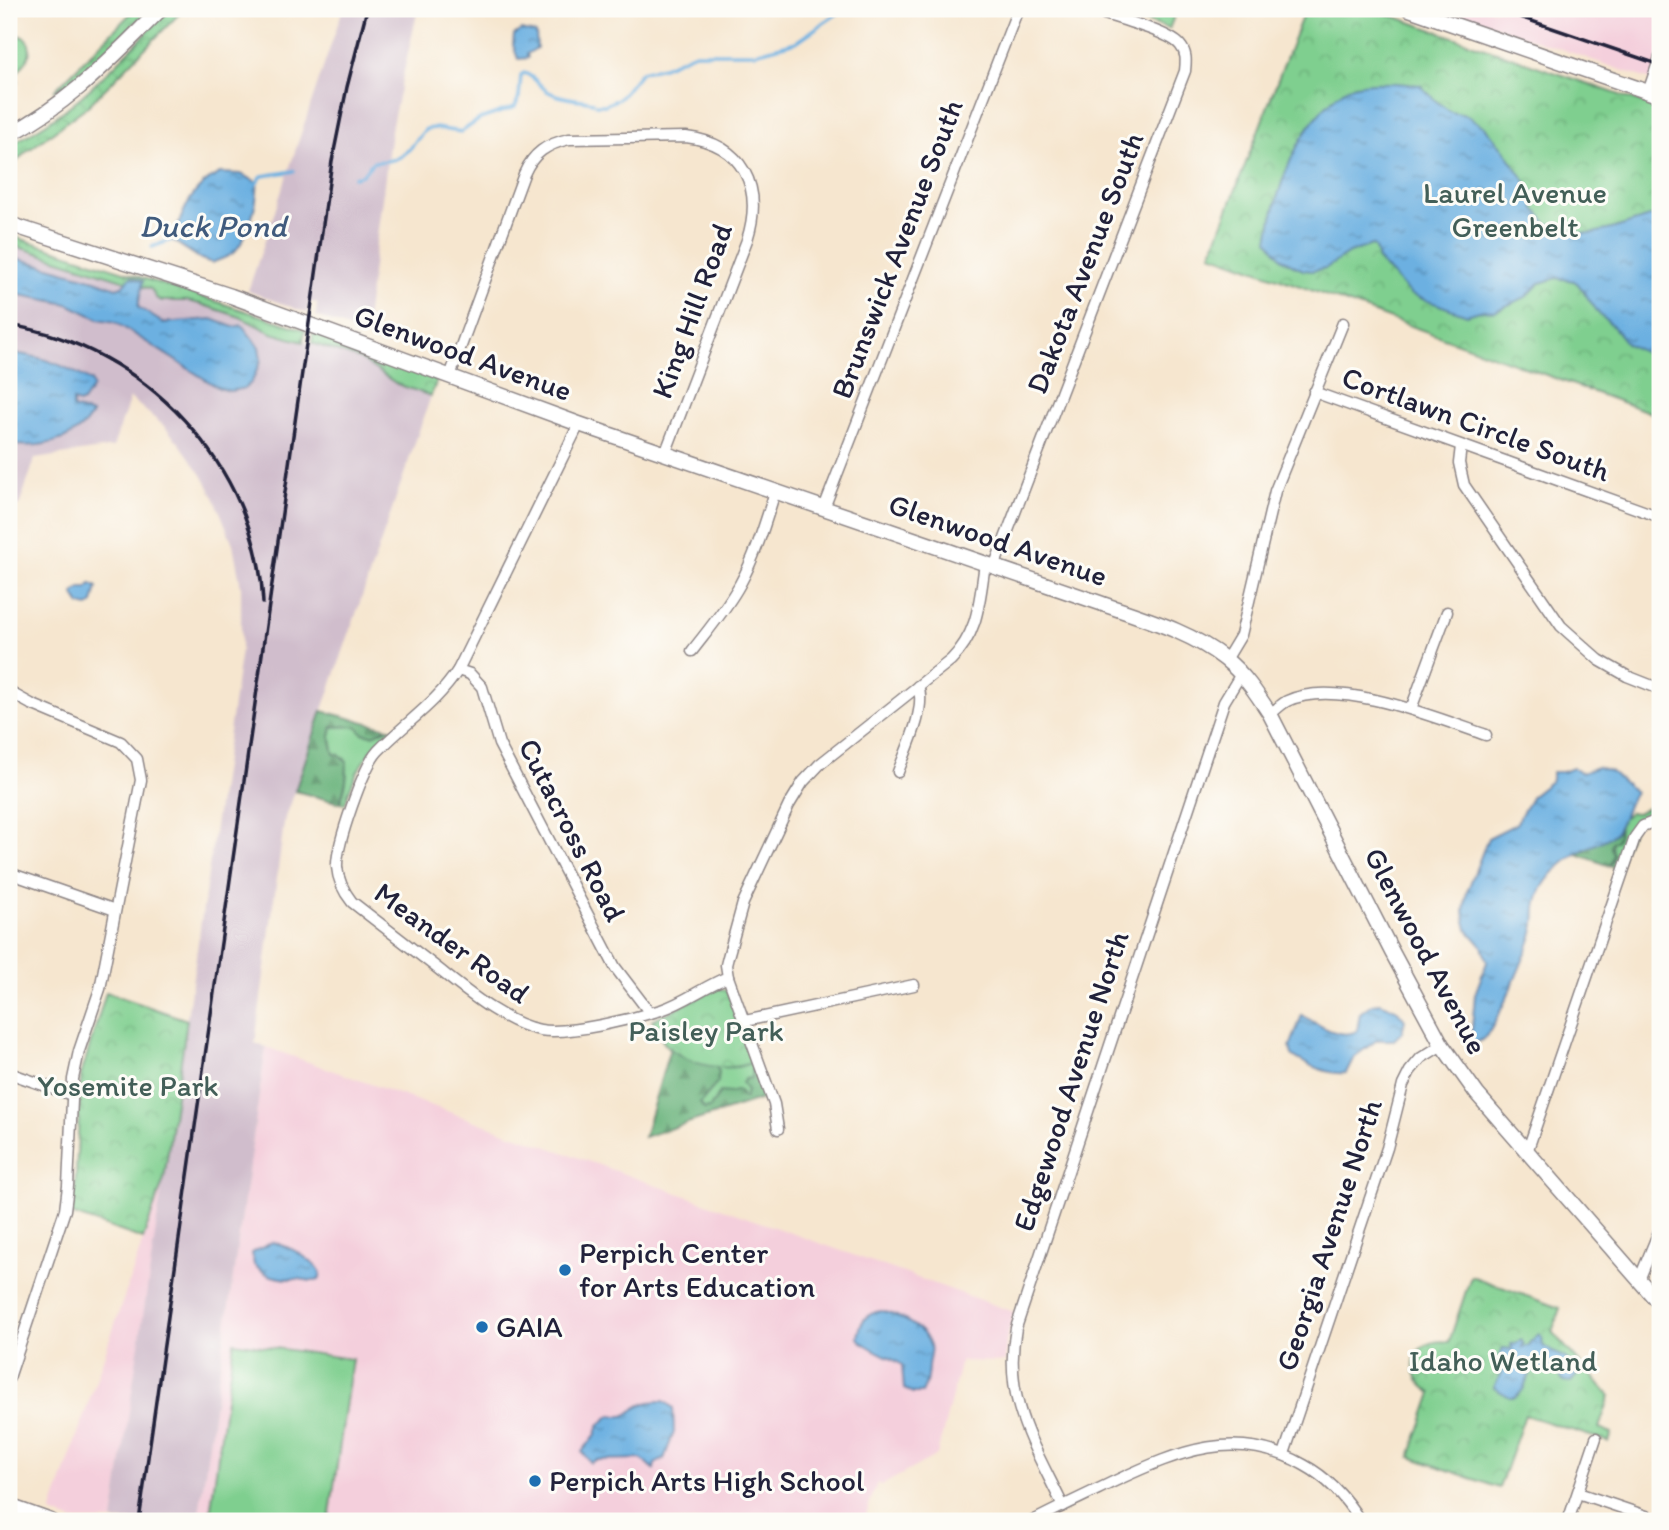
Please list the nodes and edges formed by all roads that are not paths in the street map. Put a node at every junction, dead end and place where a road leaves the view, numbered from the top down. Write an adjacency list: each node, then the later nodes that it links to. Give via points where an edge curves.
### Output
1 (160, 9): 7 (street, via 78,91)
2 (1018, 9): 16 (street, Brunswick Avenue South)
3 (1088, 9): 18 (street, Dakota Avenue South, via 1172,38 1184,51 1185,71)
4 (1409, 9): 6 (street)
5 (1660, 57): 6 (street)
6 (1654, 94)
7 (9, 135)
8 (9, 224): 10 (street, Glenwood Avenue, via 205,286)
9 (1343, 323): 11 (street)
10 (450, 376): 12 (street, Glenwood Avenue); 14 (street, King Hill Road, via 534,156 569,139 702,139 737,161 750,182 754,212)
11 (1314, 391): 13 (street, Cortlawn Circle South); 21 (street, via 1275,491 1241,635)
12 (579, 424): 14 (street, Glenwood Avenue); 22 (street, Meander Road)
13 (1461, 446): 17 (street, Cortlawn Circle South); 25 (street, via 1464,485 1562,626 1607,664)
14 (665, 454): 15 (street, Glenwood Avenue)
15 (775, 492): 16 (street, Glenwood Avenue); 20 (street, via 744,576)
16 (824, 508): 18 (street, Glenwood Avenue)
17 (1660, 517)
18 (989, 565): 21 (street, Glenwood Avenue, via 1164,626); 24 (street, Dakota Avenue South, via 971,636 951,660)
19 (1447, 612): 27 (street)
20 (692, 650)
21 (1226, 660): 23 (street, Glenwood Avenue)
22 (458, 670): 36 (street, Cutacross Road, via 470,674 482,687 499,744 615,967); 36 (street, Meander Road, via 443,692 368,765 337,862 346,894 472,995 514,1021 564,1030)
23 (1241, 674): 28 (street, Glenwood Avenue); 51 (street, Edgewood Avenue North, via 1224,702 1016,1328 1012,1367 1017,1404)
24 (918, 686): 30 (street, via 921,706); 34 (street, Dakota Avenue South, via 820,764 798,789 743,903 728,957)
25 (1660, 689)
26 (9, 692): 33 (street, via 121,742 137,759 139,789)
27 (1411, 709): 28 (street, via 1322,693 1287,701); 29 (street)
28 (1270, 714): 38 (street, Glenwood Avenue)
29 (1486, 735)
30 (898, 772)
31 (1660, 819): 42 (street, via 1648,822 1635,837)
32 (9, 873): 33 (street)
33 (115, 910): 40 (street)
34 (728, 977): 36 (street, Meander Road); 37 (street)
35 (914, 985): 37 (street)
36 (650, 1013)
37 (745, 1021): 41 (street)
38 (1442, 1045): 42 (street, Glenwood Avenue); 48 (street, Georgia Avenue North, via 1415,1064 1403,1085 1387,1148)
39 (9, 1073): 40 (street)
40 (72, 1095): 46 (street, via 65,1210)
41 (778, 1129)
42 (1527, 1152): 44 (street, Glenwood Avenue)
43 (1660, 1228): 44 (street)
44 (1639, 1280): 45 (street, Glenwood Avenue)
45 (1660, 1304)
46 (9, 1378)
47 (1596, 1438): 49 (street)
48 (1284, 1454): 51 (street, via 1236,1444 1191,1450); 54 (street, via 1332,1485)
49 (1578, 1493): 55 (street); 56 (street)
50 (9, 1506): 52 (street)
51 (1063, 1506): 53 (street)
52 (51, 1521)
53 (1033, 1521)
54 (1360, 1521)
55 (1568, 1521)
56 (1654, 1521)

